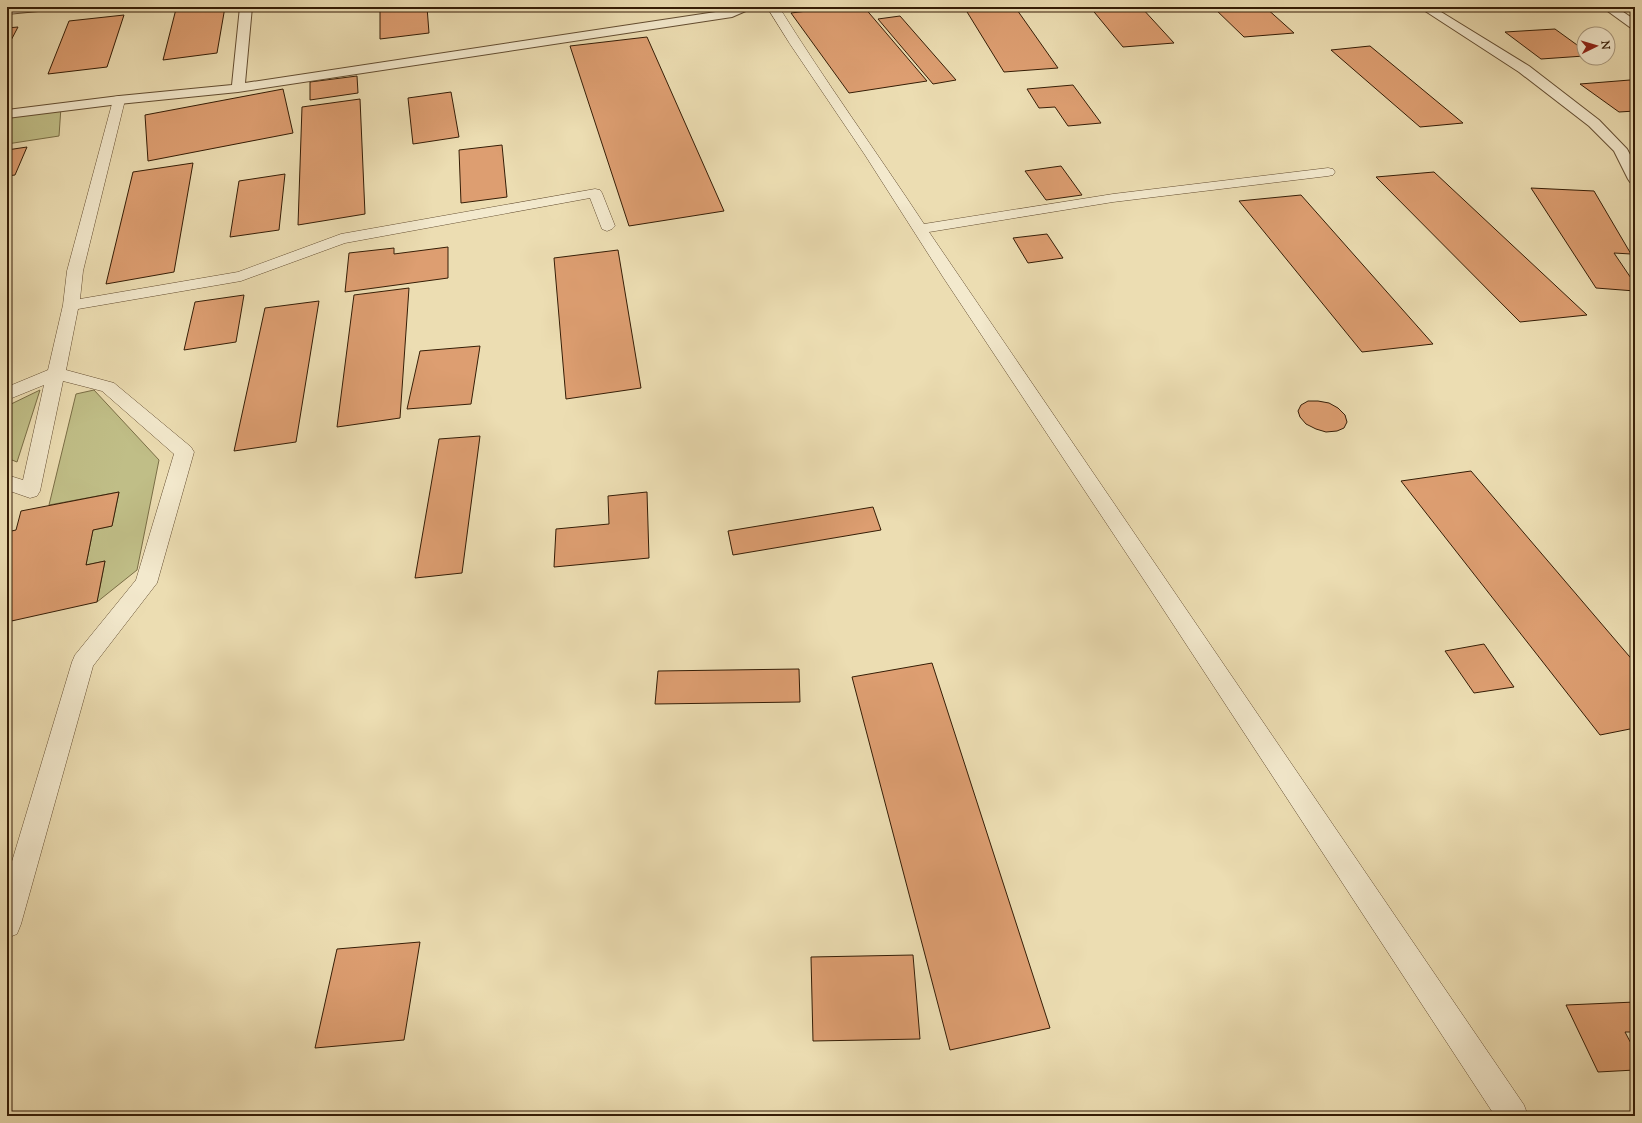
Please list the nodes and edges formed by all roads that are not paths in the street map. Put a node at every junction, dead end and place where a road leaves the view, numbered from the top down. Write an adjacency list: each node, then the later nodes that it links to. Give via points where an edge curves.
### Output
1 (38, 7): 7 (street)
2 (246, 7): 9 (street)
3 (744, 7): 9 (street, via 732,13)
4 (773, 7): 15 (lane)
5 (1425, 7): 13 (street, via 1524,69 1594,123 1620,149)
6 (1608, 7): 8 (street)
7 (7, 10)
8 (1635, 25)
9 (238, 88): 10 (street)
10 (119, 100): 11 (street); 16 (lane, via 75,271)
11 (7, 114)
12 (1328, 172): 15 (lane, via 1113,198)
13 (1635, 179)
14 (607, 226): 16 (lane, via 595,193 341,239 241,276)
15 (920, 229): 21 (lane)
16 (71, 305): 17 (lane)
17 (56, 373): 18 (lane); 19 (lane, via 30,491); 20 (lane, via 108,387 184,452 146,583 83,662)
18 (7, 394)
19 (7, 482)
20 (7, 924)
21 (1513, 1116)

